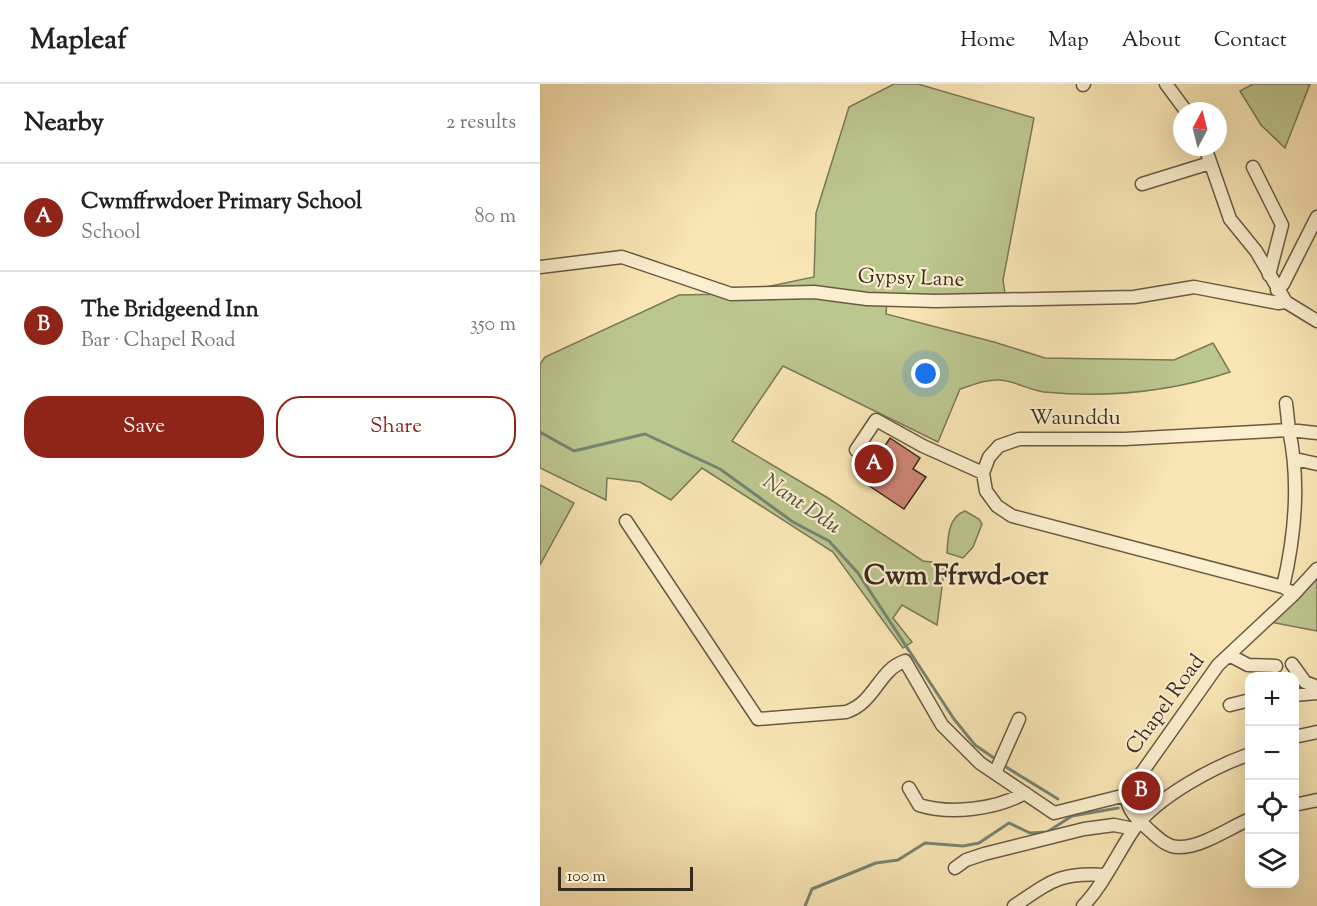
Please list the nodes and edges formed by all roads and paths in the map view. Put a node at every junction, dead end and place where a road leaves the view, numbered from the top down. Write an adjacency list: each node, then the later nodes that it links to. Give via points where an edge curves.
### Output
1 (1166, 84): 2 (street)
2 (1179, 102)
3 (1208, 156): 4 (street)
4 (1210, 163): 6 (street); 9 (street, via 1230,219 1256,251)
5 (1253, 167): 9 (street, via 1282,225)
6 (1142, 184)
7 (1317, 217): 10 (street)
8 (540, 267): 11 (street, Gypsy Lane, via 622,257 731,294 814,292 867,299 936,301 1134,297 1194,287)
9 (1269, 275): 10 (street)
10 (1277, 290): 11 (street)
11 (1289, 303): 12 (street)
12 (1315, 320)
13 (1286, 403): 14 (street)
14 (1289, 430): 15 (street, Waunddu); 17 (street); 19 (street, Waunddu, via 1125,439 1018,439 999,446 989,457)
15 (1317, 433)
16 (856, 450): 19 (street, via 876,420)
17 (1295, 459): 18 (street); 22 (street, via 1294,515)
18 (1317, 464)
19 (984, 473): 22 (street, via 986,491 997,506 1012,516)
20 (626, 521): 36 (street, via 758,719 856,709 895,664 905,660 942,725)
21 (1317, 569): 23 (street, Chapel Road)
22 (1283, 587): 23 (street)
23 (1294, 594): 24 (street, Chapel Road)
24 (1229, 655): 26 (street, via 1248,665); 39 (street, Chapel Road)
25 (1292, 664): 27 (street, via 1305,682)
26 (1276, 666)
27 (1317, 687)
28 (1317, 693): 29 (street)
29 (1299, 695)
30 (1245, 701): 31 (street)
31 (1230, 705)
32 (1019, 719): 36 (street)
33 (1317, 732): 34 (street)
34 (1299, 736)
35 (1245, 756): 43 (street, via 1158,803)
36 (995, 773): 38 (street)
37 (909, 788): 38 (street, via 919,805 965,809 1004,803)
38 (1025, 793): 39 (street, via 1054,813)
39 (1125, 795): 43 (street)
40 (1317, 801): 41 (street)
41 (1299, 804)
42 (1245, 821): 43 (street, via 1179,848)
43 (1137, 825): 44 (street, via 1084,829 984,854); 45 (street)
44 (955, 868)
45 (1105, 875): 46 (street, via 1075,873 1062,877); 47 (street)
46 (1014, 906)
47 (1083, 906)

